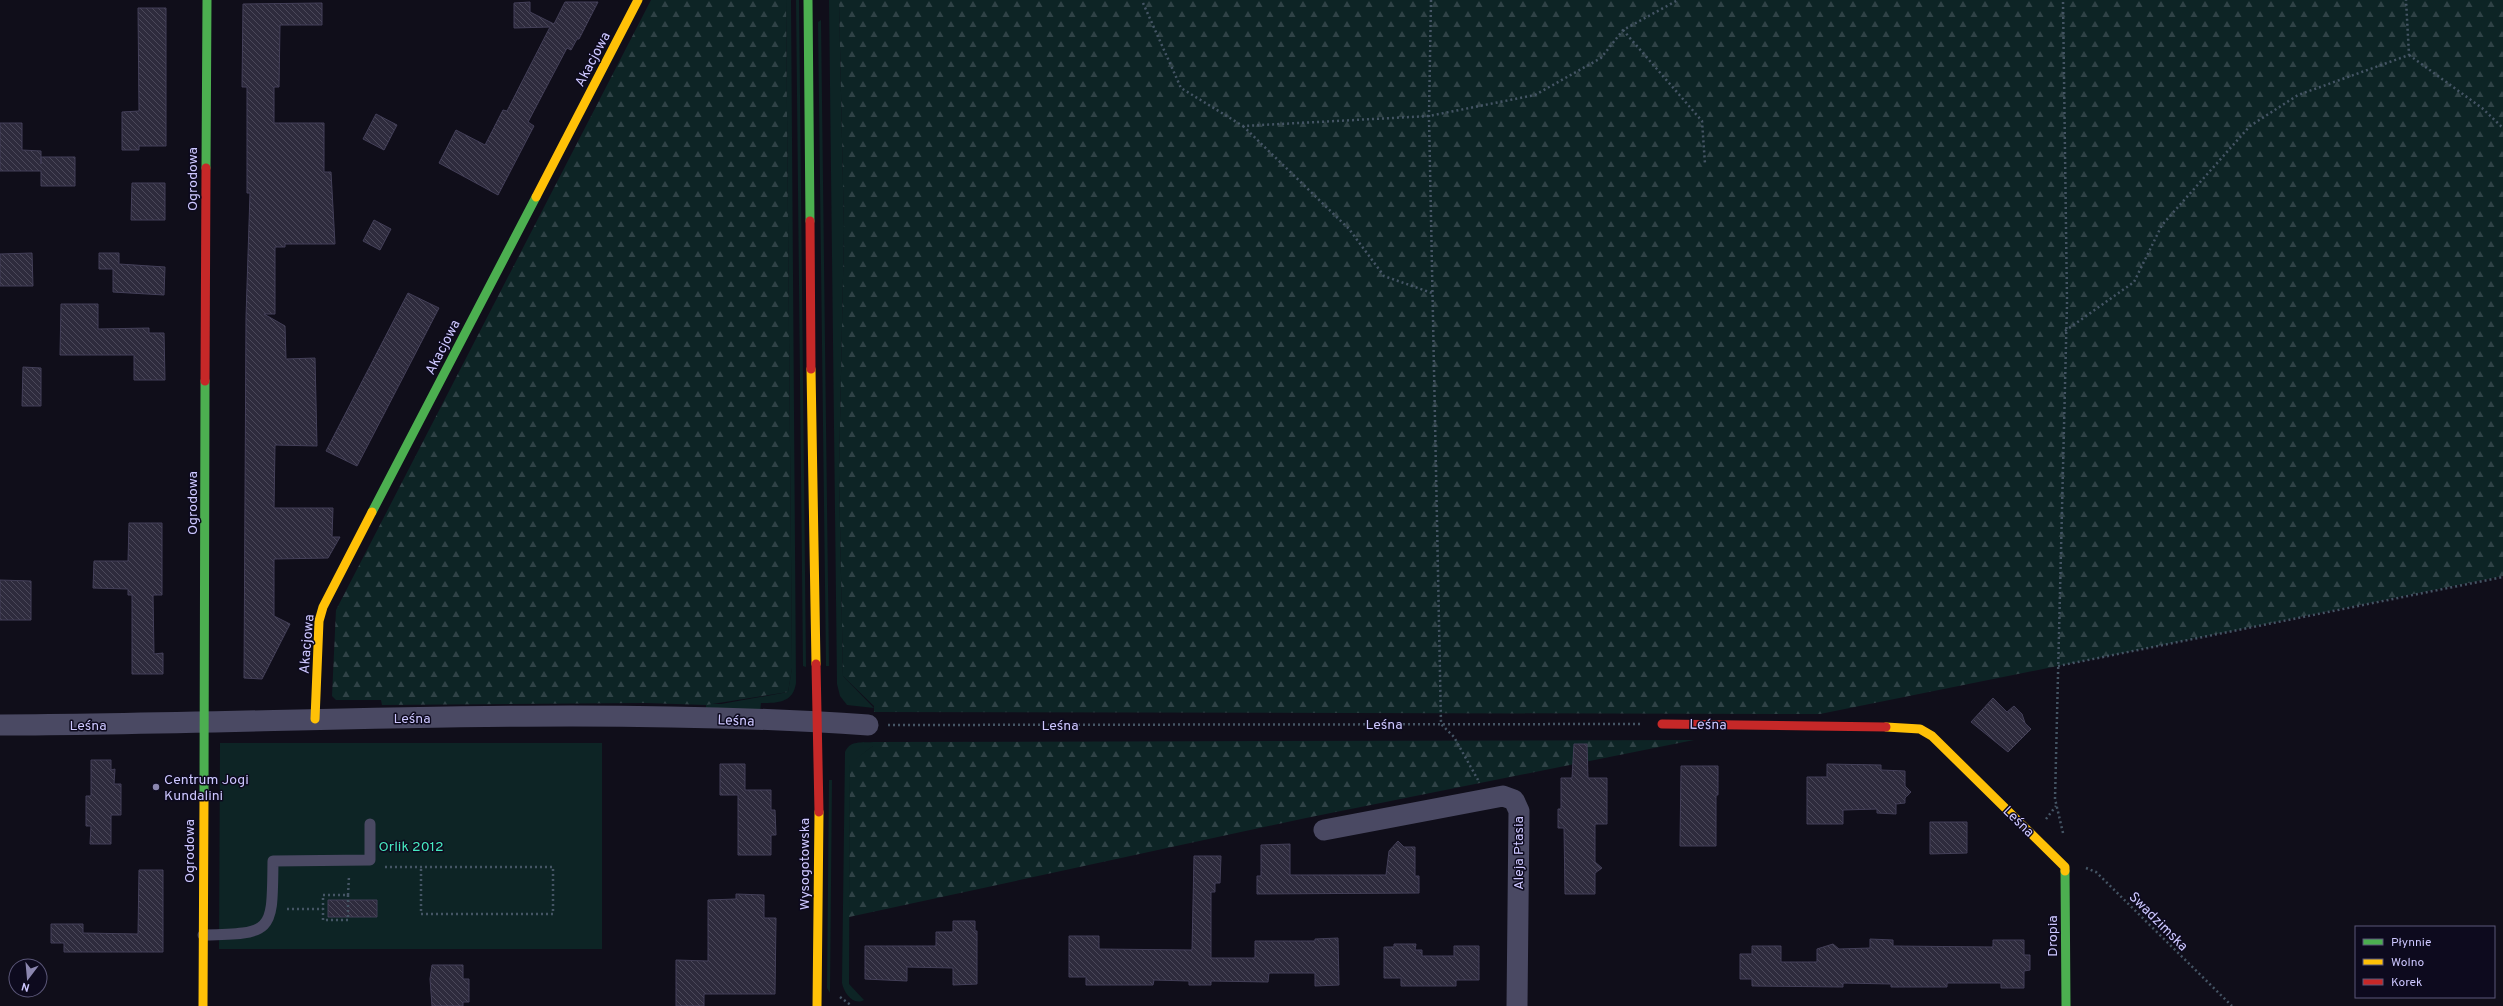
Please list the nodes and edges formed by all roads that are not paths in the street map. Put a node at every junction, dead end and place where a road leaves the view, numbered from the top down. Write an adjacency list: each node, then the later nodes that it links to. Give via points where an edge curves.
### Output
1 (207, 0): 5 (street, Ogrodowa, via 206,561)
2 (638, 0): 4 (street, Akacjowa, via 323,606 319,621)
3 (808, 0): 6 (street, Wysogotowska, via 813,570)
4 (314, 719): 5 (street, Leśna); 6 (street, Leśna, via 636,716)
5 (203, 722): 8 (street, Leśna); 13 (street, Ogrodowa)
6 (817, 723): 9 (street, Leśna); 15 (street, Wysogotowska)
7 (1662, 724): 12 (street, Leśna, via 1920,729 1932,736)
8 (0, 725)
9 (868, 725)
10 (370, 824): 13 (lane, via 370,860 273,861 270,918 255,931)
11 (1324, 830): 16 (street, Aleja Ptasia, via 1488,798 1509,797 1514,800 1519,811)
12 (2065, 867): 17 (street, Dropia)
13 (203, 935): 14 (street, Ogrodowa)
14 (203, 1006)
15 (817, 1006)
16 (1517, 1006)
17 (2066, 1006)

